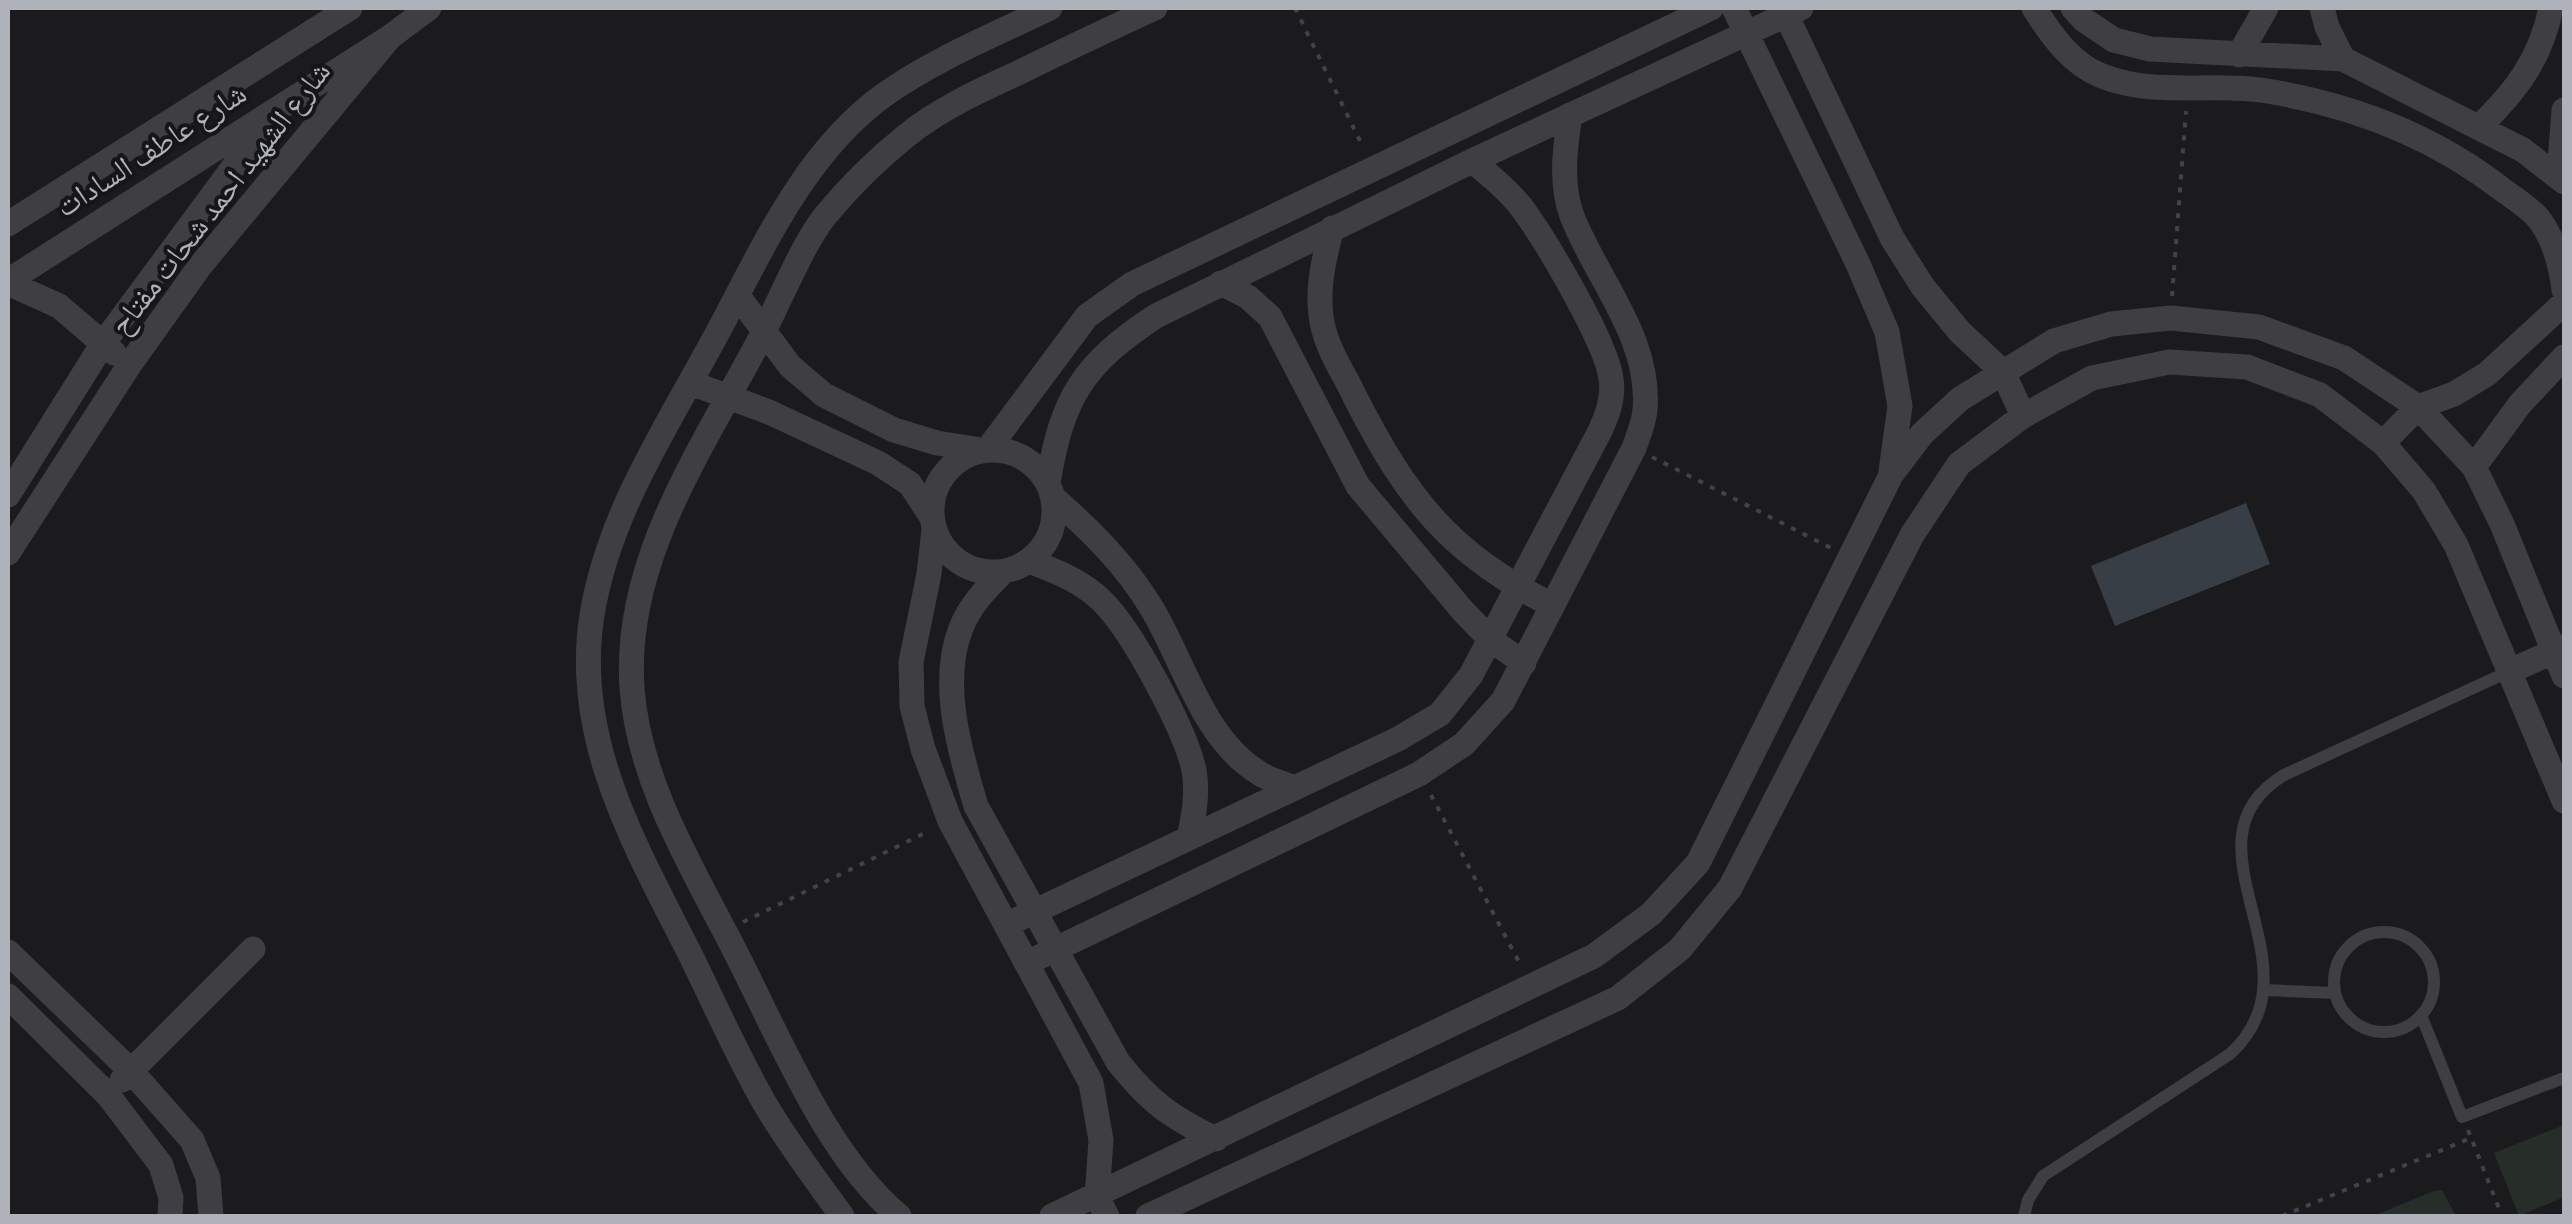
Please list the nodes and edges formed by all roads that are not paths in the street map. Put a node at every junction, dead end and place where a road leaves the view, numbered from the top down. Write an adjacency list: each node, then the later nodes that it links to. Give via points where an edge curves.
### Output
1 (350, 8): 23 (street, شارع عاطف السادات)
2 (429, 8): 14 (street, شارع عاطف السادات)
3 (1050, 8): 28 (street, via 882,96 830,144 789,201)
4 (1155, 8): 30 (street, via 961,100 909,133 822,220)
5 (1711, 8): 40 (street, via 1132,284 1087,316)
6 (1734, 8): 13 (street)
7 (2034, 8): 27 (street, via 2061,48 2098,75 2142,88 2264,91 2339,106 2410,133 2477,170 2538,217 2553,243)
8 (2073, 8): 15 (street, via 2114,40)
9 (2266, 8): 15 (street)
10 (2322, 8): 16 (street)
11 (2552, 8): 20 (street, via 2531,67)
12 (1790, 10): 13 (street); 34 (street, via 1892,238 1922,287)
13 (1746, 33): 19 (street); 42 (street, via 1887,332 1900,406)
14 (390, 36): 17 (street, شارع عاطف السادات); 33 (street, شارع الشهيد احمد شحات مفتاح, via 200,266)
15 (2239, 54): 16 (street)
16 (2343, 59): 20 (street)
17 (278, 107): 25 (street, شارع عاطف السادات); 31 (street, شارع الشهيد احمد شحات مفتاح)
18 (2564, 110): 22 (street)
19 (1570, 115): 21 (street); 50 (street, via 1564,148 1571,213 1631,334 1644,373 1645,414)
20 (2480, 126): 22 (street)
21 (1472, 161): 24 (street); 49 (street, via 1539,234 1603,350 1612,380 1605,421)
22 (2562, 179)
23 (8, 224)
24 (1332, 228): 26 (street); 49 (street, via 1322,262 1324,334 1385,456 1432,519)
25 (8, 282): 31 (street, via 59,306)
26 (1221, 283): 43 (street, via 1112,344 1078,384 1056,432); 51 (street, via 1270,317 1358,486)
27 (2564, 290)
28 (738, 296): 30 (street); 35 (street)
29 (2564, 303): 37 (street, via 2487,374)
30 (766, 329): 36 (street); 40 (street, via 790,366 824,396 894,430)
31 (102, 345): 33 (street); 44 (street, شارع الشهيد احمد شحات مفتاح)
32 (2564, 357): 41 (street)
33 (130, 364): 46 (street, شارع الشهيد احمد شحات مفتاح)
34 (2003, 372): 37 (street, via 2054,341 2111,324 2171,318 2260,327 2344,358); 38 (street); 42 (street, via 1960,399)
35 (690, 383): 36 (street); 76 (street, via 607,550 592,617 589,686 599,754 622,819 766,1104)
36 (730, 398): 45 (street, via 878,463 910,484); 77 (street, via 647,564 634,625 632,687 642,748 663,807 800,1081 856,1172)
37 (2418, 407): 39 (street); 41 (street)
38 (2023, 416): 39 (street, via 2092,378 2168,362 2247,367 2320,396); 79 (street, via 1960,464 1912,534 1730,888 1680,949 1618,998)
39 (2383, 443): 54 (street, via 2424,490 2456,545)
40 (985, 450): 43 (street, via 1024,457); 45 (street, via 960,458 944,473 934,494)
41 (2474, 466): 52 (street)
42 (1891, 474): 72 (street, via 1698,863 1651,914 1594,956)
43 (1051, 490): 47 (street, via 1054,522 1046,544); 56 (street, via 1151,606 1230,750 1260,774)
44 (8, 495)
45 (933, 523): 48 (street, via 944,549 961,563); 60 (street, via 911,662 912,706 950,821)
46 (8, 553)
47 (1029, 561): 48 (street); 58 (street, via 1100,599 1127,630 1194,770)
48 (1003, 572): 59 (street, via 977,598 960,629 954,712 976,806)
49 (1516, 588): 50 (street); 51 (street)
50 (1552, 605): 53 (street)
51 (1490, 640): 53 (street); 56 (street, via 1440,714)
52 (2559, 649): 54 (street); 55 (street)
53 (1524, 664): 61 (street, via 1503,701 1464,744 1419,774)
54 (2510, 671): 57 (street); 65 (lane, via 2284,775 2252,802 2240,853 2263,950)
55 (2564, 676)
56 (1294, 788): 58 (street)
57 (2564, 801)
58 (1189, 838): 59 (street)
59 (1036, 910): 60 (street); 61 (street)
60 (1006, 925): 64 (street)
61 (1056, 948): 64 (street); 72 (street, via 1118,1062 1146,1096)
62 (253, 949): 69 (street)
63 (8, 952): 69 (street)
64 (1026, 963): 73 (street, via 1092,1083 1102,1140)
65 (2264, 990): 66 (lane); 80 (lane, via 2242,1044 2044,1176)
66 (2335, 994): 68 (lane, via 2366,1029 2400,1030); 68 (lane, via 2338,962 2347,948 2391,932 2421,947 2430,961 2433,994)
67 (8, 996): 71 (street)
68 (2421, 1015): 70 (lane, via 2462,1117)
69 (132, 1071): 71 (street); 75 (street, via 192,1140 208,1178)
70 (2564, 1078)
71 (108, 1095): 74 (street, via 161,1165)
72 (1216, 1139): 73 (street)
73 (1102, 1207): 78 (street)
74 (170, 1216)
75 (211, 1216)
76 (842, 1216)
77 (900, 1216)
78 (1052, 1216)
79 (1148, 1216)
80 (2024, 1216)

